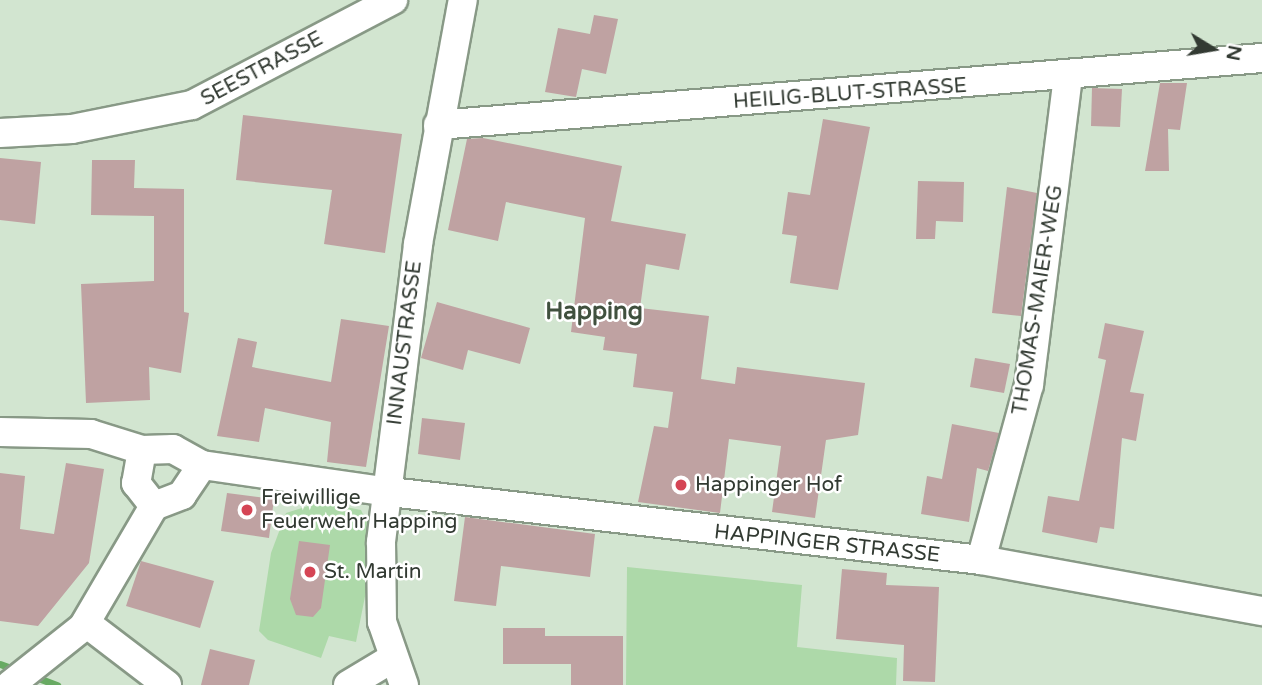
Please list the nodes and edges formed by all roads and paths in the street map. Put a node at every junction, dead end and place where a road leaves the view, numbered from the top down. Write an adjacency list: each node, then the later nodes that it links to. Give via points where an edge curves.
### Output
1 (393, 0): 6 (street, SEESTRASSE, via 192,105 72,129)
2 (463, 0): 5 (street, INNAUSTRASSE)
3 (1262, 58): 4 (street, HEILIG-BLUT-STRASSE)
4 (1069, 78): 5 (street, HEILIG-BLUT-STRASSE); 12 (street, THOMAS-MAIER-WEG, via 1030,384)
5 (438, 125): 10 (street, INNAUSTRASSE, via 396,394)
6 (0, 133)
7 (0, 432): 8 (street, HAPPINGER STRASSE, via 91,434)
8 (142, 450): 9 (street, HAPPINGER STRASSE, via 173,449); 11 (street, via 136,483)
9 (202, 465): 10 (street, HAPPINGER STRASSE); 11 (street, via 182,495)
10 (390, 492): 12 (street, HAPPINGER STRASSE); 15 (street, INNAUSTRASSE, via 381,541 382,622)
11 (154, 506): 14 (street)
12 (981, 560): 13 (street, HAPPINGER STRASSE)
13 (1262, 611)
14 (86, 622): 16 (street); 17 (street)
15 (393, 658): 18 (street); 19 (street, INNAUSTRASSE)
16 (12, 683)
17 (167, 685)
18 (348, 685)
19 (404, 685)

